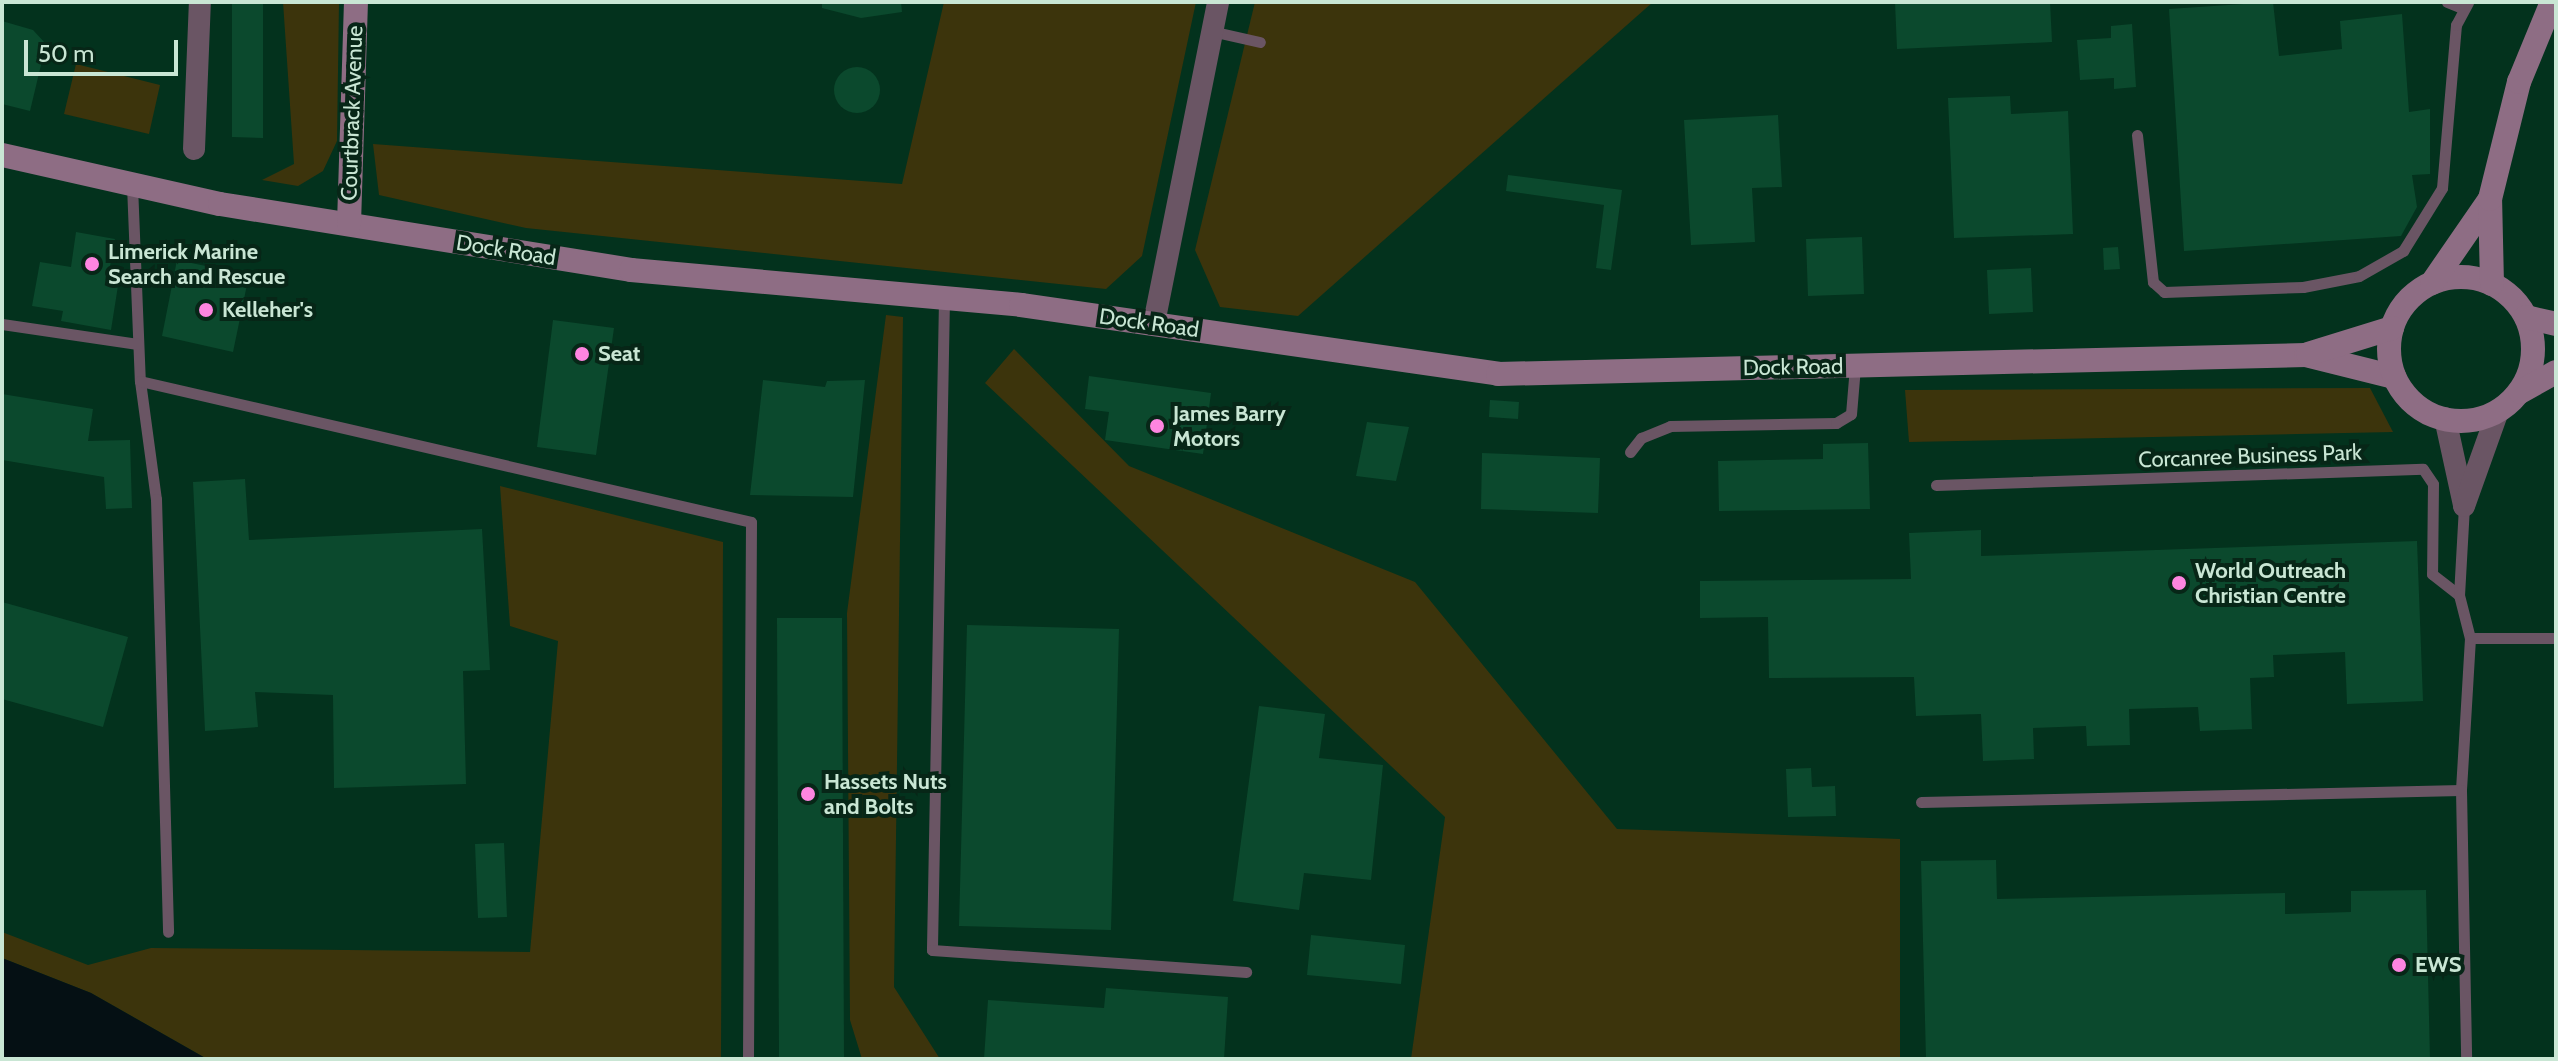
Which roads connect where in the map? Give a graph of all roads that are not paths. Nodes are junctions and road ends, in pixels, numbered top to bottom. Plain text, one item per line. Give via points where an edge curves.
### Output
1 (200, 2) edge
2 (356, 2) edge
3 (1218, 2) edge
4 (2447, 2) edge
5 (2552, 2) edge
6 (2466, 6) edge
7 (1211, 31) junction
8 (1260, 42) dead end
9 (2137, 135) dead end
10 (194, 149) dead end
11 (2, 155) edge
12 (132, 185) junction
13 (2490, 199) junction
14 (349, 224) junction
15 (2432, 283) junction
16 (2492, 284) junction
17 (944, 298) junction
18 (2526, 317) junction
19 (1154, 323) junction
20 (2, 324) edge
21 (2556, 324) edge
22 (2392, 328) junction
23 (138, 344) junction
24 (2306, 355) junction
25 (1855, 365) junction
26 (2556, 372) edge
27 (2394, 377) junction
28 (140, 381) junction
29 (2519, 393) junction
30 (2498, 411) junction
31 (2445, 418) junction
32 (1630, 452) dead end
33 (1936, 485) dead end
34 (2464, 506) junction
35 (2459, 595) junction
36 (2470, 638) junction
37 (2556, 638) edge
38 (2461, 790) junction
39 (1921, 802) dead end
40 (168, 932) dead end
41 (1246, 972) dead end
42 (748, 1059) edge
43 (2466, 1059) edge

1 - 10 street
2 - 14 main road, Courtbrack Avenue
3 - 7 street
4 - 6 lane
5 - 13 main road via 2519,82
6 - 9 lane via 2456,25 2442,188 2403,251 2359,276 2303,287 2164,292 2153,282
7 - 8 lane
7 - 19 street
11 - 12 main road, Dock Road
12 - 14 main road, Dock Road
12 - 23 lane
13 - 15 main road
13 - 16 main road
14 - 17 main road, Dock Road via 631,270
15 - 16 main road via 2462,277
15 - 22 main road via 2407,300
16 - 18 main road
17 - 19 main road, Dock Road
17 - 41 lane via 932,950
18 - 21 main road
18 - 29 main road via 2534,356
19 - 25 main road, Dock Road via 1498,374
20 - 23 lane
22 - 24 main road, Dock Road
22 - 27 main road
23 - 28 lane
24 - 25 main road, Dock Road
24 - 27 main road, Dock Road
25 - 32 lane via 1851,414 1836,423 1670,426 1641,438
26 - 29 main road
27 - 31 main road via 2416,403
28 - 40 lane via 156,499
28 - 42 lane via 751,522
29 - 30 main road
30 - 31 main road
30 - 34 street
31 - 34 street
33 - 35 lane, Corcanree Business Park via 2423,469 2433,484 2432,574
34 - 35 lane
35 - 36 lane
36 - 37 lane
36 - 38 lane
38 - 39 lane
38 - 43 lane

